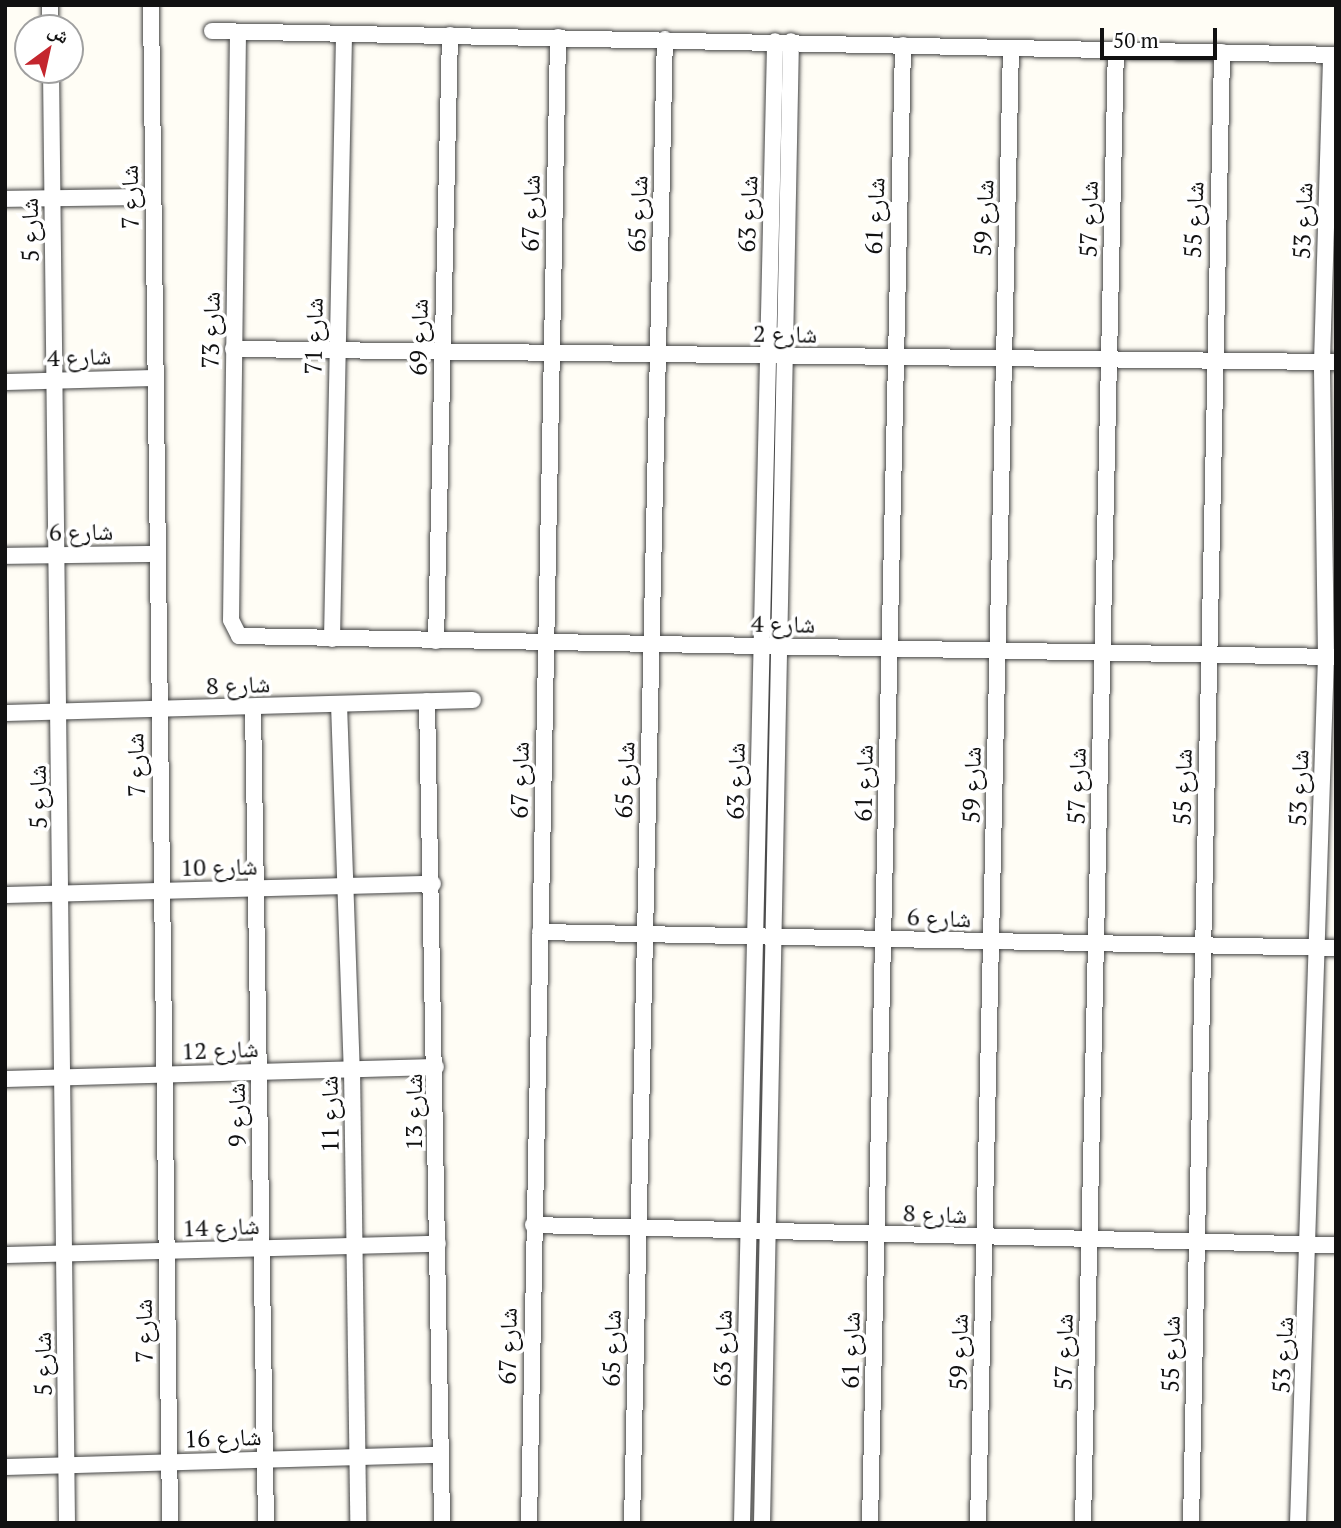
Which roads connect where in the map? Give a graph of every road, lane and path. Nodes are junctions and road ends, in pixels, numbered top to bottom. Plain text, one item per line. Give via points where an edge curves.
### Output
1 (151, 5) edge
2 (212, 31) dead end
3 (238, 32) junction
4 (344, 34) junction
5 (450, 36) junction
6 (558, 37) junction
7 (665, 39) junction
8 (783, 41) junction
9 (903, 45) junction
10 (1011, 48) junction
11 (1116, 49) junction
12 (1222, 52) junction
13 (1333, 55) edge
14 (51, 84) edge
15 (781, 127) junction
16 (52, 197) junction
17 (152, 197) junction
18 (5, 199) edge
19 (233, 349) junction
20 (337, 351) junction
21 (442, 352) junction
22 (550, 354) junction
23 (657, 355) junction
24 (766, 356) junction
25 (786, 356) junction
26 (894, 358) junction
27 (1002, 359) junction
28 (1108, 360) junction
29 (1213, 361) junction
30 (1329, 362) edge
31 (155, 378) junction
32 (55, 381) junction
33 (5, 382) edge
34 (157, 554) junction
35 (57, 555) junction
36 (5, 556) edge
37 (232, 629) joint
38 (332, 639) junction
39 (436, 640) junction
40 (545, 643) junction
41 (651, 644) junction
42 (761, 646) junction
43 (779, 647) junction
44 (889, 649) junction
45 (998, 651) junction
46 (1103, 653) junction
47 (1209, 655) junction
48 (1331, 657) edge
49 (473, 700) dead end
50 (427, 701) junction
51 (339, 704) junction
52 (253, 707) junction
53 (157, 710) junction
54 (59, 712) junction
55 (5, 713) edge
56 (433, 884) junction
57 (345, 887) junction
58 (256, 889) junction
59 (163, 891) junction
60 (62, 894) junction
61 (5, 895) edge
62 (540, 932) junction
63 (643, 934) junction
64 (755, 937) junction
65 (773, 937) junction
66 (884, 940) junction
67 (992, 943) junction
68 (1097, 944) junction
69 (1203, 946) junction
70 (1317, 947) junction
71 (1336, 948) edge
72 (436, 1067) junction
73 (352, 1069) junction
74 (259, 1072) junction
75 (166, 1074) junction
76 (64, 1078) junction
77 (5, 1079) edge
78 (533, 1225) junction
79 (637, 1229) junction
80 (748, 1231) junction
81 (767, 1231) junction
82 (876, 1235) junction
83 (984, 1238) junction
84 (1089, 1240) junction
85 (1195, 1243) junction
86 (438, 1244) junction
87 (1310, 1244) junction
88 (1336, 1245) edge
89 (354, 1246) junction
90 (262, 1248) junction
91 (166, 1251) junction
92 (64, 1254) junction
93 (5, 1255) edge
94 (441, 1455) junction
95 (358, 1457) junction
96 (265, 1460) junction
97 (169, 1462) junction
98 (67, 1465) junction
99 (5, 1467) edge
100 (67, 1523) edge
101 (170, 1523) edge
102 (266, 1523) edge
103 (358, 1523) edge
104 (442, 1523) edge
105 (529, 1523) edge
106 (632, 1523) edge
107 (742, 1523) edge
108 (762, 1523) edge
109 (870, 1523) edge
110 (978, 1523) edge
111 (1083, 1523) edge
112 (1191, 1523) edge
113 (1298, 1523) edge

1 - 17 street, شارع 7
2 - 3 street
3 - 4 street
3 - 19 street, شارع 73
4 - 5 street
4 - 20 street, شارع 71
5 - 6 street
5 - 21 street, شارع 69
6 - 7 street
6 - 22 street, شارع 67
7 - 8 street
7 - 23 street, شارع 65
8 - 9 street
8 - 15 street, شارع 63
9 - 10 street
9 - 26 street, شارع 61
10 - 11 street
10 - 27 street, شارع 59
11 - 12 street
11 - 28 street, شارع 57
12 - 13 street
12 - 29 street, شارع 55
13 - 30 street, شارع 53
14 - 16 street, شارع 5
15 - 24 street, شارع 63
15 - 25 street, شارع 63
16 - 17 street
16 - 18 street
16 - 32 street, شارع 5
17 - 31 street, شارع 7
19 - 20 street, شارع 2
19 - 37 street, شارع 73
20 - 21 street, شارع 2
20 - 38 street, شارع 71
21 - 22 street, شارع 2
21 - 39 street, شارع 69
22 - 23 street, شارع 2
22 - 40 street, شارع 67
23 - 24 street, شارع 2
23 - 41 street, شارع 65
24 - 25 street, شارع 2
24 - 42 street, شارع 63
25 - 26 street, شارع 2
25 - 43 street, شارع 63
26 - 27 street, شارع 2
26 - 44 street, شارع 61
27 - 28 street, شارع 2
27 - 45 street, شارع 59
28 - 29 street, شارع 2
28 - 46 street, شارع 57
29 - 30 street, شارع 2
29 - 47 street, شارع 55
30 - 48 street, شارع 53
31 - 32 street, شارع 4
31 - 34 street, شارع 7
32 - 33 street, شارع 4
32 - 35 street, شارع 5
34 - 35 street, شارع 6
34 - 53 street, شارع 7
35 - 36 street, شارع 6
35 - 54 street, شارع 5
37 - 38 street, شارع 4 via 239,636
38 - 39 street, شارع 4
39 - 40 street, شارع 4
40 - 41 street, شارع 4
40 - 62 street, شارع 67
41 - 42 street, شارع 4
41 - 63 street, شارع 65
42 - 43 street, شارع 4
42 - 64 street, شارع 63
43 - 44 street, شارع 4
43 - 65 street, شارع 63
44 - 45 street, شارع 4
44 - 66 street, شارع 61
45 - 46 street, شارع 4
45 - 67 street, شارع 59
46 - 47 street, شارع 4
46 - 68 street, شارع 57
47 - 48 street, شارع 4
47 - 69 street, شارع 55
48 - 70 street, شارع 53
49 - 50 street, شارع 8
50 - 51 street, شارع 8
50 - 56 street, شارع 13
51 - 52 street, شارع 8
51 - 57 street, شارع 11
52 - 53 street, شارع 8
52 - 58 street, شارع 9
53 - 54 street, شارع 8
53 - 59 street, شارع 7
54 - 55 street, شارع 8
54 - 60 street, شارع 5
56 - 57 street, شارع 10
56 - 72 street, شارع 13
57 - 58 street, شارع 10
57 - 73 street, شارع 11
58 - 59 street, شارع 10
58 - 74 street, شارع 9
59 - 60 street, شارع 10
59 - 75 street, شارع 7
60 - 61 street, شارع 10
60 - 76 street, شارع 5
62 - 63 street, شارع 6
62 - 78 street, شارع 67
63 - 64 street, شارع 6
63 - 79 street, شارع 65
64 - 65 street, شارع 6
64 - 80 street, شارع 63
65 - 66 street, شارع 6
65 - 81 street, شارع 63
66 - 67 street, شارع 6
66 - 82 street, شارع 61
67 - 68 street, شارع 6
67 - 83 street, شارع 59
68 - 69 street, شارع 6
68 - 84 street, شارع 57
69 - 70 street, شارع 6
69 - 85 street, شارع 55
70 - 71 street, شارع 6
70 - 87 street, شارع 53
72 - 73 street, شارع 12
72 - 86 street, شارع 13
73 - 74 street, شارع 12
73 - 89 street, شارع 11
74 - 75 street, شارع 12
74 - 90 street, شارع 9
75 - 76 street, شارع 12
75 - 91 street, شارع 7
76 - 77 street, شارع 12
76 - 92 street, شارع 5
78 - 79 street, شارع 8
78 - 105 street, شارع 67
79 - 80 street, شارع 8
79 - 106 street, شارع 65
80 - 81 street, شارع 8
80 - 107 street, شارع 63
81 - 82 street, شارع 8
81 - 108 street, شارع 63
82 - 83 street, شارع 8
82 - 109 street, شارع 61
83 - 84 street, شارع 8
83 - 110 street, شارع 59
84 - 85 street, شارع 8
84 - 111 street, شارع 57
85 - 87 street, شارع 8
85 - 112 street, شارع 55
86 - 89 street, شارع 14
86 - 94 street, شارع 13
87 - 88 street, شارع 8
87 - 113 street, شارع 53
89 - 90 street, شارع 14
89 - 95 street, شارع 11
90 - 91 street, شارع 14
90 - 96 street, شارع 9
91 - 92 street, شارع 14
91 - 97 street, شارع 7
92 - 93 street, شارع 14
92 - 98 street, شارع 5
94 - 95 street, شارع 16
94 - 104 street, شارع 13
95 - 96 street, شارع 16
95 - 103 street, شارع 11
96 - 97 street, شارع 16
96 - 102 street, شارع 9
97 - 98 street, شارع 16
97 - 101 street, شارع 7
98 - 99 street, شارع 16
98 - 100 street, شارع 5

